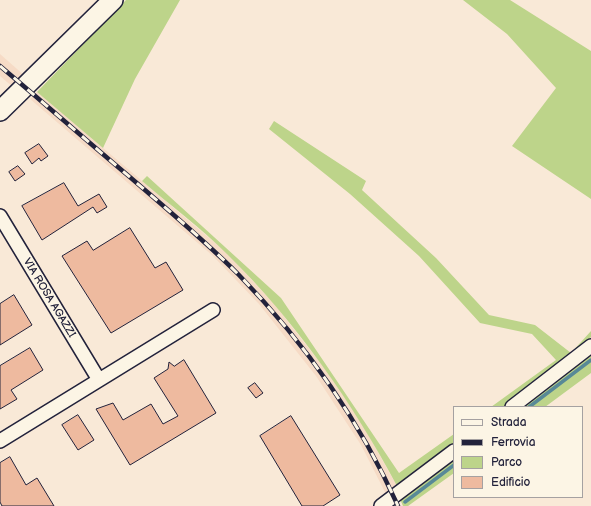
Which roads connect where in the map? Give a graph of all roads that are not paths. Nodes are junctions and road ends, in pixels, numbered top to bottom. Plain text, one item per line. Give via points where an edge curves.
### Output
1 (112, 0) edge
2 (0, 111) edge
3 (0, 216) edge
4 (213, 310) dead end
5 (591, 346) edge
6 (99, 380) junction
7 (513, 406) edge
8 (0, 441) edge
9 (453, 451) edge
10 (381, 506) edge

1 - 2 street
3 - 6 street, VIA ROSA AGAZZI
4 - 6 street
5 - 7 street
6 - 8 street
9 - 10 street

